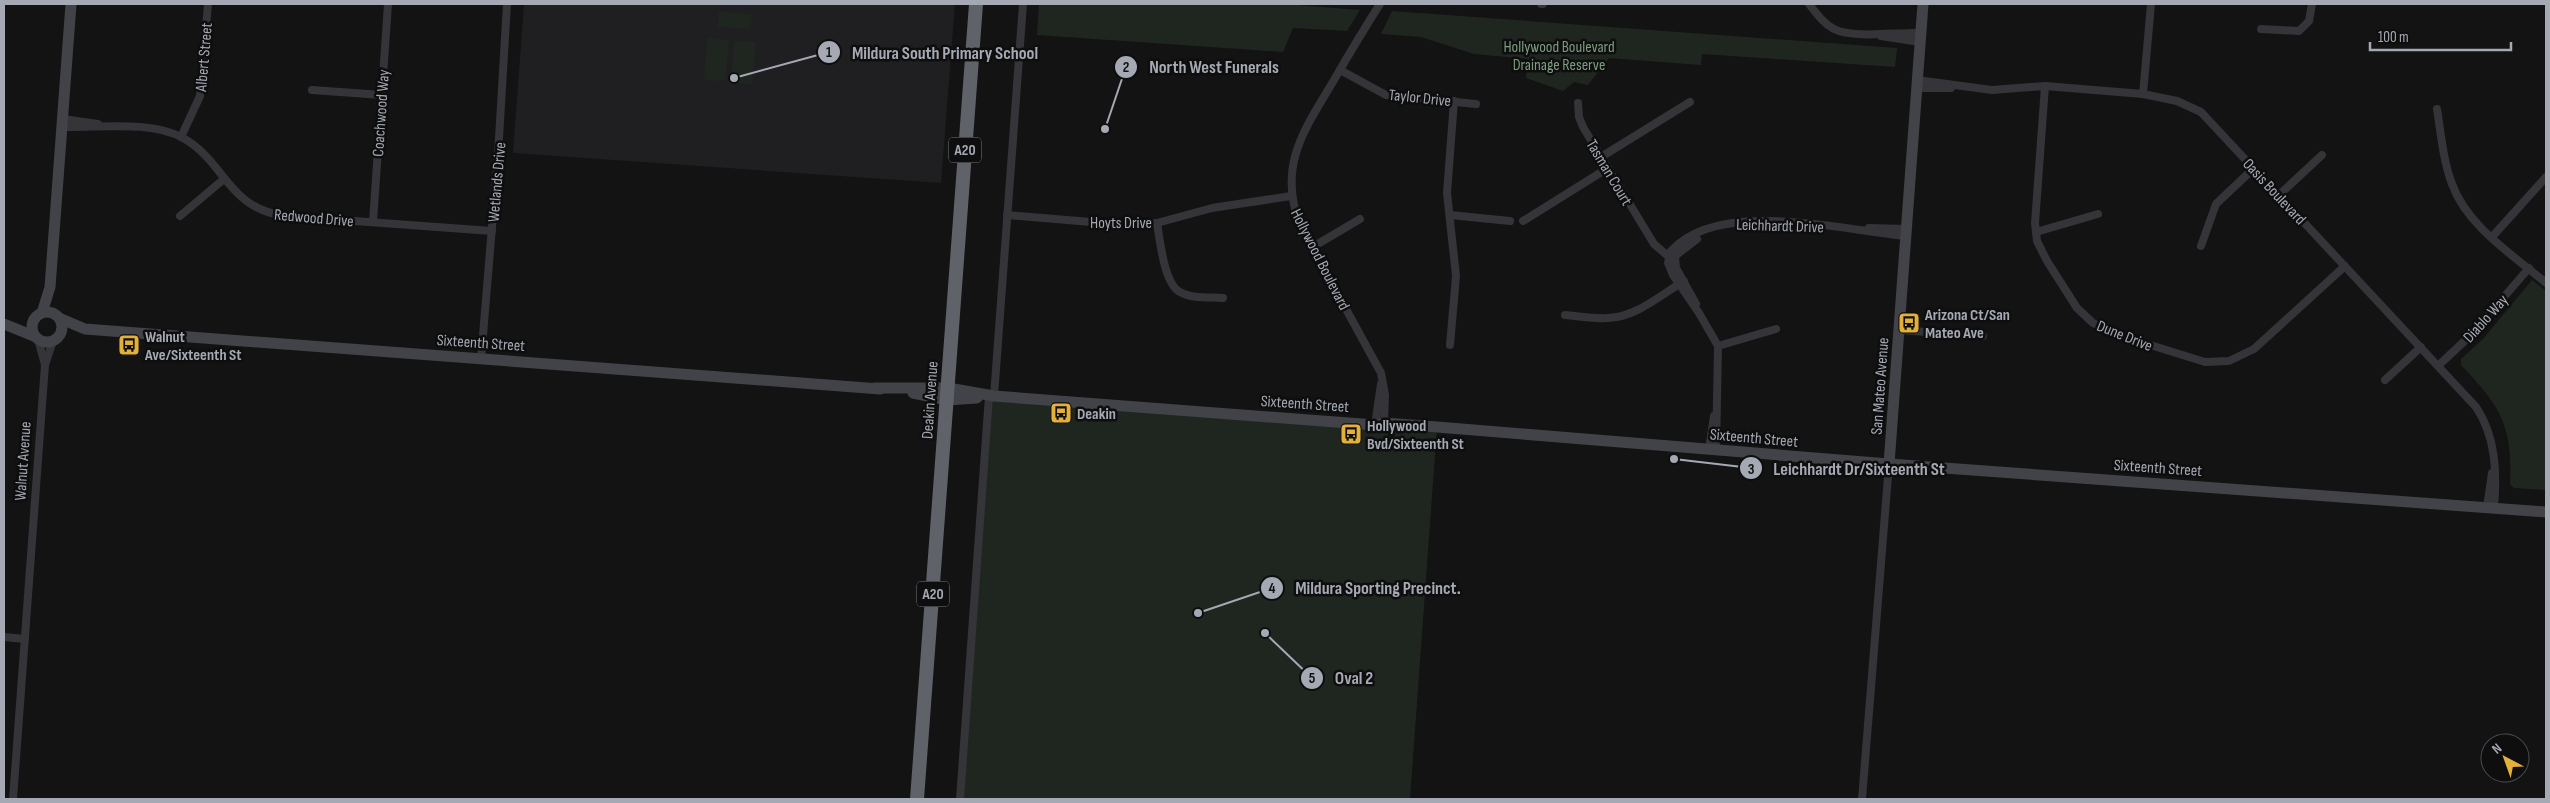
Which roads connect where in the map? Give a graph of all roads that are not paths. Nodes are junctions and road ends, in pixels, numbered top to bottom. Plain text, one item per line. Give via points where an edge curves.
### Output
1 (71, 4) edge
2 (208, 4) edge
3 (388, 4) edge
4 (507, 4) edge
5 (976, 4) edge
6 (1023, 4) edge
7 (1380, 4) edge
8 (1809, 4) edge
9 (1922, 4) edge
10 (2152, 4) edge
11 (2312, 4) edge
12 (2261, 30) dead end
13 (1920, 37) junction
14 (1340, 70) junction
15 (1916, 84) junction
16 (2045, 86) junction
17 (312, 90) dead end
18 (2143, 94) junction
19 (382, 95) junction
20 (1454, 101) junction
21 (1690, 102) dead end
22 (1578, 103) dead end
23 (1476, 104) dead end
24 (2437, 109) dead end
25 (63, 123) junction
26 (181, 137) junction
27 (2322, 155) dead end
28 (1601, 157) junction
29 (1608, 168) junction
30 (2254, 168) junction
31 (2546, 177) edge
32 (224, 179) junction
33 (2279, 195) junction
34 (1291, 196) junction
35 (2098, 214) dead end
36 (1007, 215) junction
37 (1450, 215) junction
38 (180, 216) dead end
39 (1360, 219) dead end
40 (1510, 221) dead end
41 (1523, 221) dead end
42 (373, 222) junction
43 (1157, 223) junction
44 (492, 231) junction
45 (2036, 232) junction
46 (1906, 233) junction
47 (2492, 237) junction
48 (2201, 246) dead end
49 (1311, 248) junction
50 (1672, 255) junction
51 (2345, 266) junction
52 (2529, 268) junction
53 (1681, 283) junction
54 (2546, 283) edge
55 (50, 287) junction
56 (1223, 298) dead end
57 (1565, 315) dead end
58 (38, 316) junction
59 (58, 317) junction
60 (5, 324) edge
61 (85, 329) junction
62 (1776, 329) dead end
63 (1899, 330) junction
64 (1983, 336) dead end
65 (37, 338) junction
66 (56, 339) junction
67 (1450, 345) dead end
68 (1718, 346) junction
69 (2421, 346) junction
70 (481, 359) junction
71 (45, 364) junction
72 (2439, 365) junction
73 (2385, 380) dead end
74 (947, 394) junction
75 (992, 396) junction
76 (1380, 424) junction
77 (1713, 450) junction
78 (1889, 464) junction
79 (2490, 507) junction
80 (2546, 512) edge
81 (4, 637) edge
82 (25, 639) junction
83 (13, 799) edge
84 (917, 799) edge
85 (960, 799) edge
86 (1862, 799) edge

1 - 25 street
2 - 26 street, Albert Street via 200,96
3 - 19 street, Coachwood Way
4 - 44 street, Wetlands Drive
5 - 74 highway, Deakin Avenue / A20
6 - 36 street
7 - 14 street, Hollywood Boulevard
8 - 13 street via 1835,30
9 - 13 street, San Mateo Avenue
10 - 18 street
11 - 12 street via 2310,22 2299,32
13 - 15 street, San Mateo Avenue
14 - 20 street, Taylor Drive via 1386,94
14 - 34 street, Hollywood Boulevard via 1297,145
15 - 16 street, Oasis Boulevard via 2001,90
15 - 46 street, San Mateo Avenue
16 - 18 street, Oasis Boulevard
16 - 45 street, Dune Drive
17 - 19 street
18 - 30 street, Oasis Boulevard via 2194,107
19 - 42 street, Coachwood Way
20 - 23 street, Taylor Drive
20 - 37 street via 1447,185
21 - 28 street
22 - 28 street, Tasman Court via 1583,127
24 - 47 street via 2443,154 2452,186 2467,211
25 - 26 street, Redwood Drive via 163,131
25 - 55 street
26 - 32 street, Redwood Drive via 198,149
27 - 33 street
28 - 29 street, Tasman Court
29 - 41 street
29 - 50 street, Tasman Court via 1657,248
30 - 33 street, Oasis Boulevard
30 - 48 street via 2216,204
31 - 47 street
32 - 38 street
32 - 42 street, Redwood Drive via 246,202 266,213
33 - 51 street, Oasis Boulevard
34 - 43 street, Hoyts Drive via 1212,208
34 - 49 street, Hollywood Boulevard
35 - 45 street
36 - 43 street, Hoyts Drive via 1127,225
36 - 75 street
37 - 40 street
37 - 67 street via 1456,276
39 - 49 street
42 - 44 street, Redwood Drive
43 - 56 street via 1168,276 1174,288 1189,295
44 - 70 street, Wetlands Drive
45 - 51 street, Dune Drive via 2041,250 2070,298 2093,323 2114,334 2205,362 2229,361 2254,349
46 - 50 street, Leichhardt Drive via 1748,221 1726,223 1680,243
46 - 63 street, San Mateo Avenue
47 - 52 street
49 - 76 street, Hollywood Boulevard via 1378,366 1382,379
50 - 53 street, Tasman Court
51 - 69 street, Oasis Boulevard
52 - 54 street
52 - 72 street, Diablo Way via 2478,328
53 - 57 street via 1622,316
53 - 68 street, Tasman Court
55 - 58 street
55 - 59 street
58 - 59 street via 52,313
58 - 60 street
58 - 65 street via 32,328
59 - 61 street, Sixteenth Street
59 - 66 street via 62,327
60 - 65 street
61 - 66 street, Sixteenth Street
61 - 70 street, Sixteenth Street
62 - 68 street
63 - 64 street
63 - 78 street, San Mateo Avenue
65 - 66 street via 42,342
65 - 71 street, Walnut Avenue
66 - 71 street, Walnut Avenue
68 - 77 street, Tasman Court
69 - 72 street, Oasis Boulevard
69 - 73 street
70 - 74 street, Sixteenth Street
71 - 82 street, Walnut Avenue
72 - 79 street, Oasis Boulevard via 2468,395 2484,419 2494,456
74 - 75 street, Sixteenth Street
74 - 84 highway, Deakin Avenue / A20
75 - 76 street, Sixteenth Street
75 - 85 street
76 - 77 street, Sixteenth Street
77 - 78 street, Sixteenth Street
78 - 79 street, Sixteenth Street
78 - 86 street, San Mateo Avenue
79 - 80 street, Sixteenth Street
81 - 82 street
82 - 83 street, Walnut Avenue

